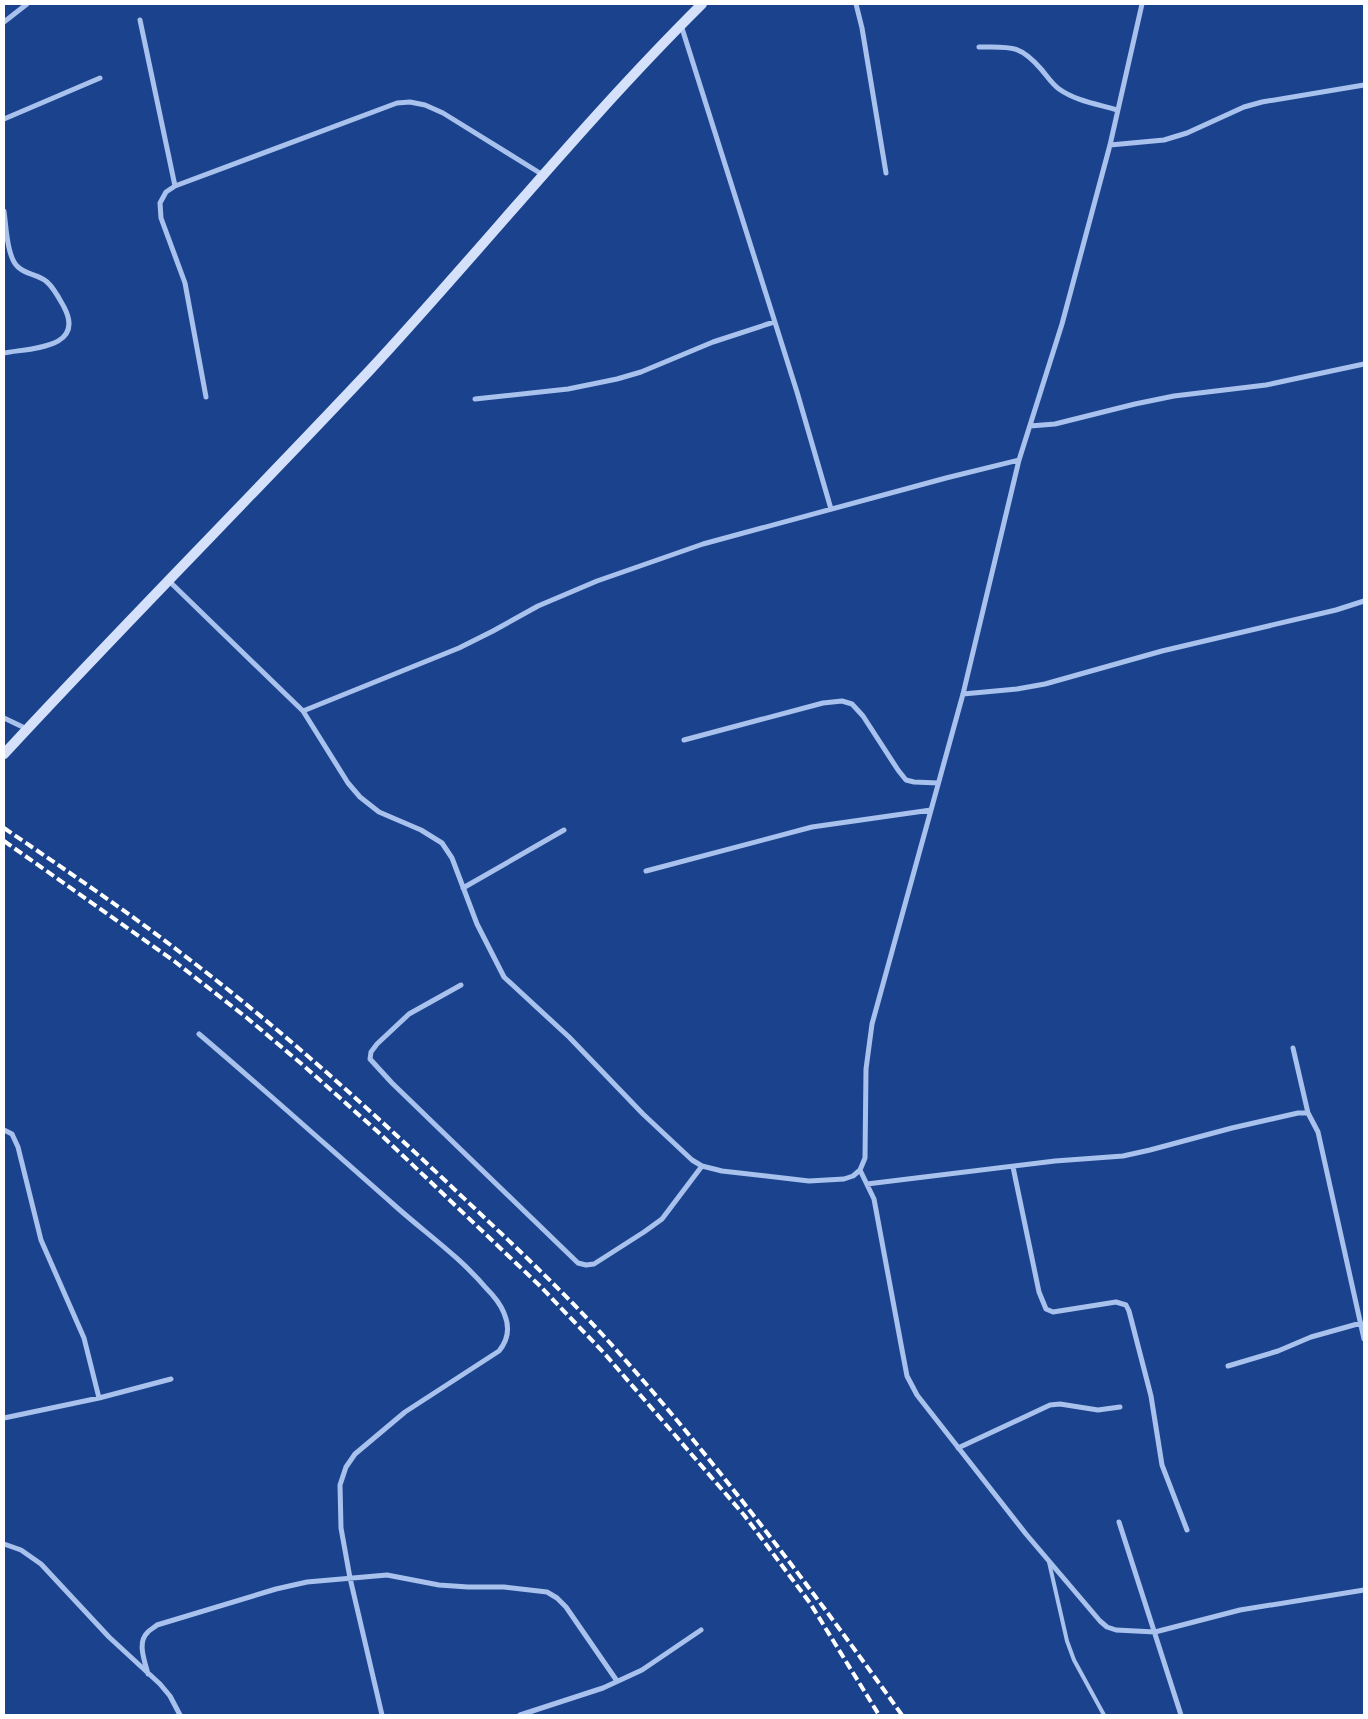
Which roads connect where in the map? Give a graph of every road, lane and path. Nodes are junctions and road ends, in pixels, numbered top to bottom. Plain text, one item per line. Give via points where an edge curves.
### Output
1 (27, 4) edge
2 (702, 4) edge
3 (856, 4) edge
4 (1142, 4) edge
5 (140, 20) dead end
6 (4, 22) edge
7 (681, 25) junction
8 (979, 47) dead end
9 (100, 78) dead end
10 (1364, 85) edge
11 (1117, 110) junction
12 (4, 119) edge
13 (1110, 145) junction
14 (886, 173) dead end
15 (543, 175) junction
16 (176, 186) junction
17 (4, 211) edge
18 (774, 322) junction
19 (4, 352) edge
20 (1364, 364) edge
21 (206, 397) dead end
22 (475, 400) dead end
23 (1030, 426) junction
24 (1019, 460) junction
25 (832, 509) junction
26 (168, 580) junction
27 (1364, 601) edge
28 (963, 694) junction
29 (303, 711) junction
30 (4, 718) edge
31 (26, 729) junction
32 (684, 740) dead end
33 (4, 754) edge
34 (938, 783) junction
35 (931, 810) junction
36 (564, 830) dead end
37 (646, 871) dead end
38 (463, 888) junction
39 (461, 985) dead end
40 (199, 1034) dead end
41 (1293, 1048) dead end
42 (1308, 1114) junction
43 (4, 1130) edge
44 (702, 1166) junction
45 (1013, 1167) junction
46 (860, 1170) junction
47 (867, 1184) junction
48 (1360, 1323) junction
49 (1364, 1339) edge
50 (1228, 1366) dead end
51 (171, 1379) dead end
52 (99, 1398) junction
53 (1120, 1407) dead end
54 (4, 1418) edge
55 (958, 1448) junction
56 (1119, 1522) dead end
57 (1187, 1530) dead end
58 (4, 1544) edge
59 (1049, 1562) junction
60 (350, 1578) junction
61 (1364, 1590) edge
62 (701, 1630) dead end
63 (1154, 1632) junction
64 (148, 1674) junction
65 (617, 1681) junction
66 (180, 1715) edge
67 (382, 1715) edge
68 (520, 1715) edge
69 (527, 1715) edge
70 (1104, 1715) edge
71 (1180, 1715) edge

1 - 6 street
2 - 7 street
3 - 14 street
4 - 11 street
5 - 16 street
7 - 15 street
7 - 18 street
8 - 11 street via 1021,50 1057,87 1072,97
9 - 12 street
10 - 13 street via 1253,104 1164,140
11 - 13 street
13 - 23 street via 1062,324
15 - 16 street via 443,113 410,102 397,103
15 - 26 street via 370,369
16 - 21 street via 166,192 160,204 161,218 185,283
17 - 19 street via 14,262 17,267 45,280 52,287 70,321 68,332 55,343
18 - 22 street via 712,342 641,372 568,389
18 - 25 street
20 - 23 street via 1266,385 1174,396 1055,424
23 - 24 street
24 - 25 street
24 - 28 street
25 - 29 street via 703,544 597,581 538,606 460,648
26 - 29 street
26 - 31 street
27 - 28 street via 1045,684
28 - 34 street
29 - 38 street via 360,798 379,812 442,843 450,852
30 - 31 street
31 - 33 street
32 - 34 street via 823,703 842,702 852,704 863,716 906,780
34 - 35 street
35 - 37 street via 812,827
35 - 46 street via 872,1024 866,1069 865,1158
36 - 38 street
38 - 44 street via 504,977 682,1152
39 - 44 street via 409,1014 377,1044 370,1059 578,1263 594,1264 662,1219
40 - 60 street via 471,1270 504,1313 508,1332 506,1343 499,1351 405,1412 355,1454 346,1467 340,1485 341,1528
41 - 42 street
42 - 45 street via 1298,1113 1123,1156
42 - 48 street via 1318,1132
43 - 52 street via 12,1134 18,1147 41,1240 84,1338
44 - 46 street via 809,1181 844,1179
45 - 47 street
45 - 57 street via 1039,1292 1046,1309 1053,1312 1116,1302 1126,1305 1129,1311 1151,1396 1162,1465
46 - 47 street
47 - 55 street via 874,1199 908,1376 917,1395
48 - 49 street
48 - 50 street
51 - 52 street
52 - 54 street
53 - 55 street via 1098,1410 1060,1404 1050,1406
55 - 59 street
56 - 63 street
58 - 64 street via 21,1550 41,1564
59 - 63 street via 1107,1627
59 - 70 lane via 1067,1641
60 - 64 street via 276,1588 157,1625 146,1633 142,1641
60 - 65 street via 387,1575 439,1585 548,1592 566,1607
60 - 67 street
61 - 63 street via 1240,1610
62 - 65 street via 642,1670
63 - 71 street
64 - 66 street via 170,1696
65 - 69 street
68 - 69 street

